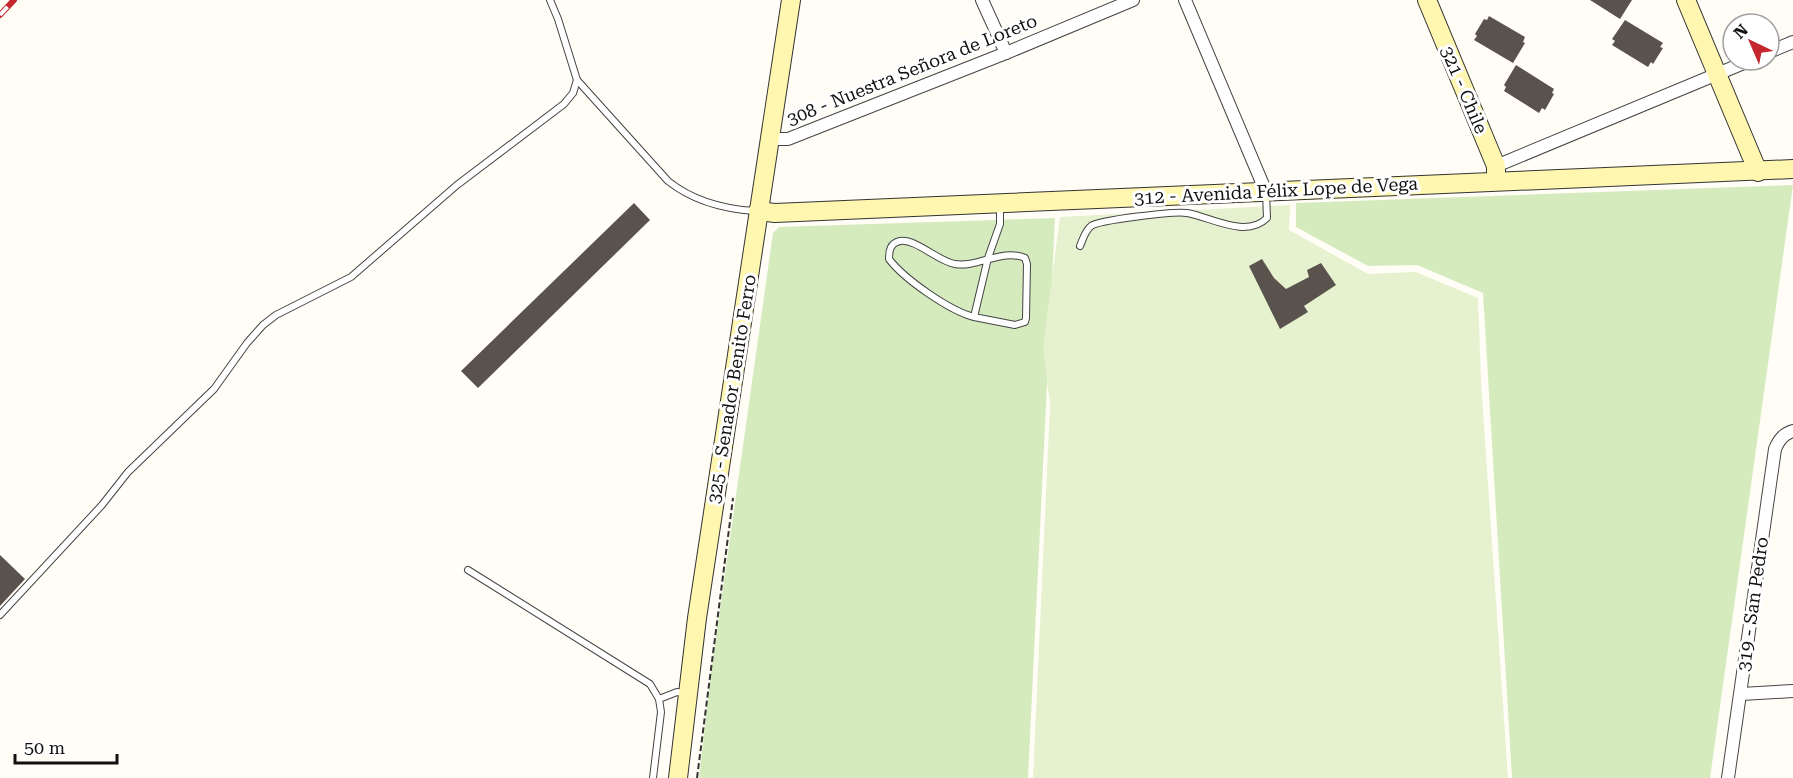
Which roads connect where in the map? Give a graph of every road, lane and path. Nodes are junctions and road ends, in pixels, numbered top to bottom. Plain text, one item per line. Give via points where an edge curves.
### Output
1 (550, 0) edge
2 (791, 0) edge
3 (982, 0) edge
4 (1133, 0) edge
5 (1185, 0) edge
6 (1427, 0) edge
7 (1686, 0) edge
8 (1006, 53) junction
9 (1724, 72) edge
10 (1717, 75) junction
11 (577, 80) junction
12 (771, 139) junction
13 (1793, 169) edge
14 (1758, 172) junction
15 (1496, 173) junction
16 (1266, 192) junction
17 (1000, 204) junction
18 (758, 211) junction
19 (1080, 246) dead end
20 (988, 258) junction
21 (974, 317) junction
22 (1789, 432) edge
23 (733, 496) dead end
24 (468, 570) dead end
25 (0, 615) edge
26 (1793, 691) edge
27 (688, 693) junction
28 (1741, 694) junction
29 (659, 699) junction
30 (653, 778) edge
31 (678, 778) edge
32 (697, 778) edge
33 (1728, 778) edge

1 - 11 lane
2 - 12 street, 325 - Senador Benito Ferro
3 - 8 street
4 - 8 street, 308 - Nuestra Señora de Loreto
5 - 16 street
6 - 15 street, 321 - Chile
7 - 10 street
8 - 12 street, 308 - Nuestra Señora de Loreto via 788,139
9 - 10 street
10 - 14 street
10 - 15 street
11 - 18 lane via 682,193 696,200
11 - 25 lane via 564,104 457,185 351,277 263,325 214,389 128,472
12 - 18 street, 325 - Senador Benito Ferro
13 - 14 street, 312 - Avenida Félix Lope de Vega
14 - 15 street, 312 - Avenida Félix Lope de Vega
15 - 16 street, 312 - Avenida Félix Lope de Vega
16 - 17 street, 312 - Avenida Félix Lope de Vega
16 - 19 lane via 1267,218 1261,224 1239,227 1178,212 1096,223 1085,232
17 - 18 street, 312 - Avenida Félix Lope de Vega
17 - 20 lane via 1000,224
18 - 27 street, 325 - Senador Benito Ferro
20 - 21 lane
20 - 21 lane via 1025,258 1026,318 1015,325
20 - 21 lane via 955,264 901,240 889,251 889,259 899,270 952,309
22 - 28 street, 319 - San Pedro via 1775,449
23 - 32 path
24 - 29 lane via 650,684
26 - 28 street
27 - 29 lane via 677,692
27 - 31 street, 325 - Senador Benito Ferro
28 - 33 street, 319 - San Pedro
29 - 30 lane

